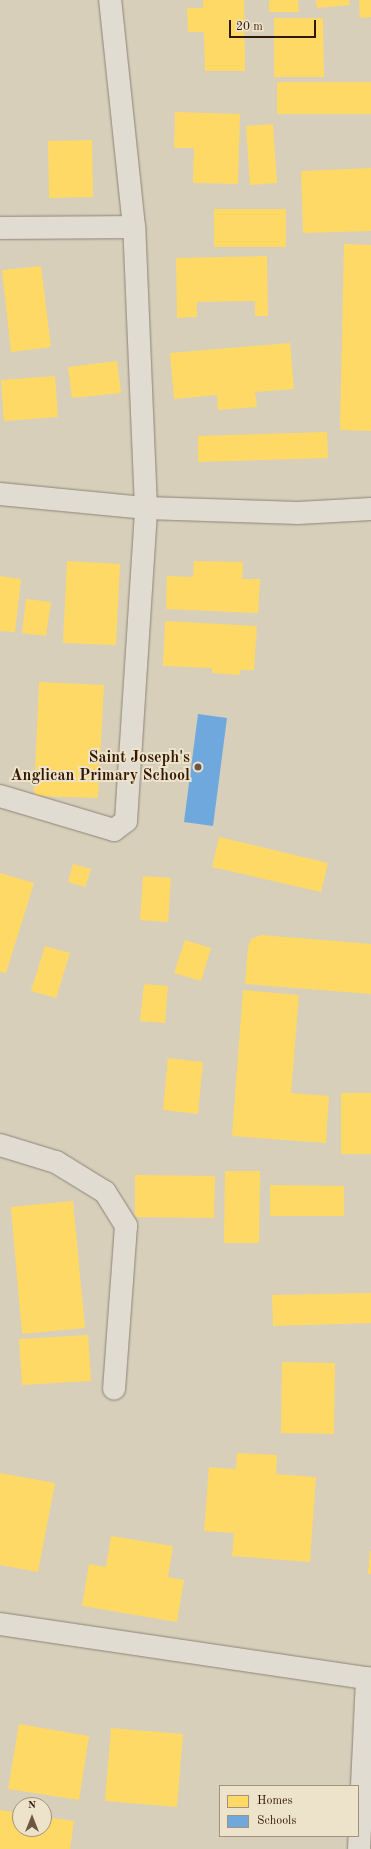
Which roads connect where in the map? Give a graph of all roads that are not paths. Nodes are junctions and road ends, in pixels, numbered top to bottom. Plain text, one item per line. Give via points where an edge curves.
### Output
1 (110, 0) edge
2 (134, 227) junction
3 (0, 228) edge
4 (0, 494) edge
5 (146, 508) junction
6 (371, 509) edge
7 (0, 796) edge
8 (0, 1145) edge
9 (114, 1389) dead end
10 (0, 1624) edge
11 (369, 1678) edge
12 (359, 1849) edge

1 - 2 street
2 - 3 street
2 - 5 street
4 - 5 street
5 - 6 street via 298,513
5 - 7 street via 126,821 114,830
8 - 9 street via 56,1162 106,1192 126,1226
10 - 11 street
11 - 12 street

